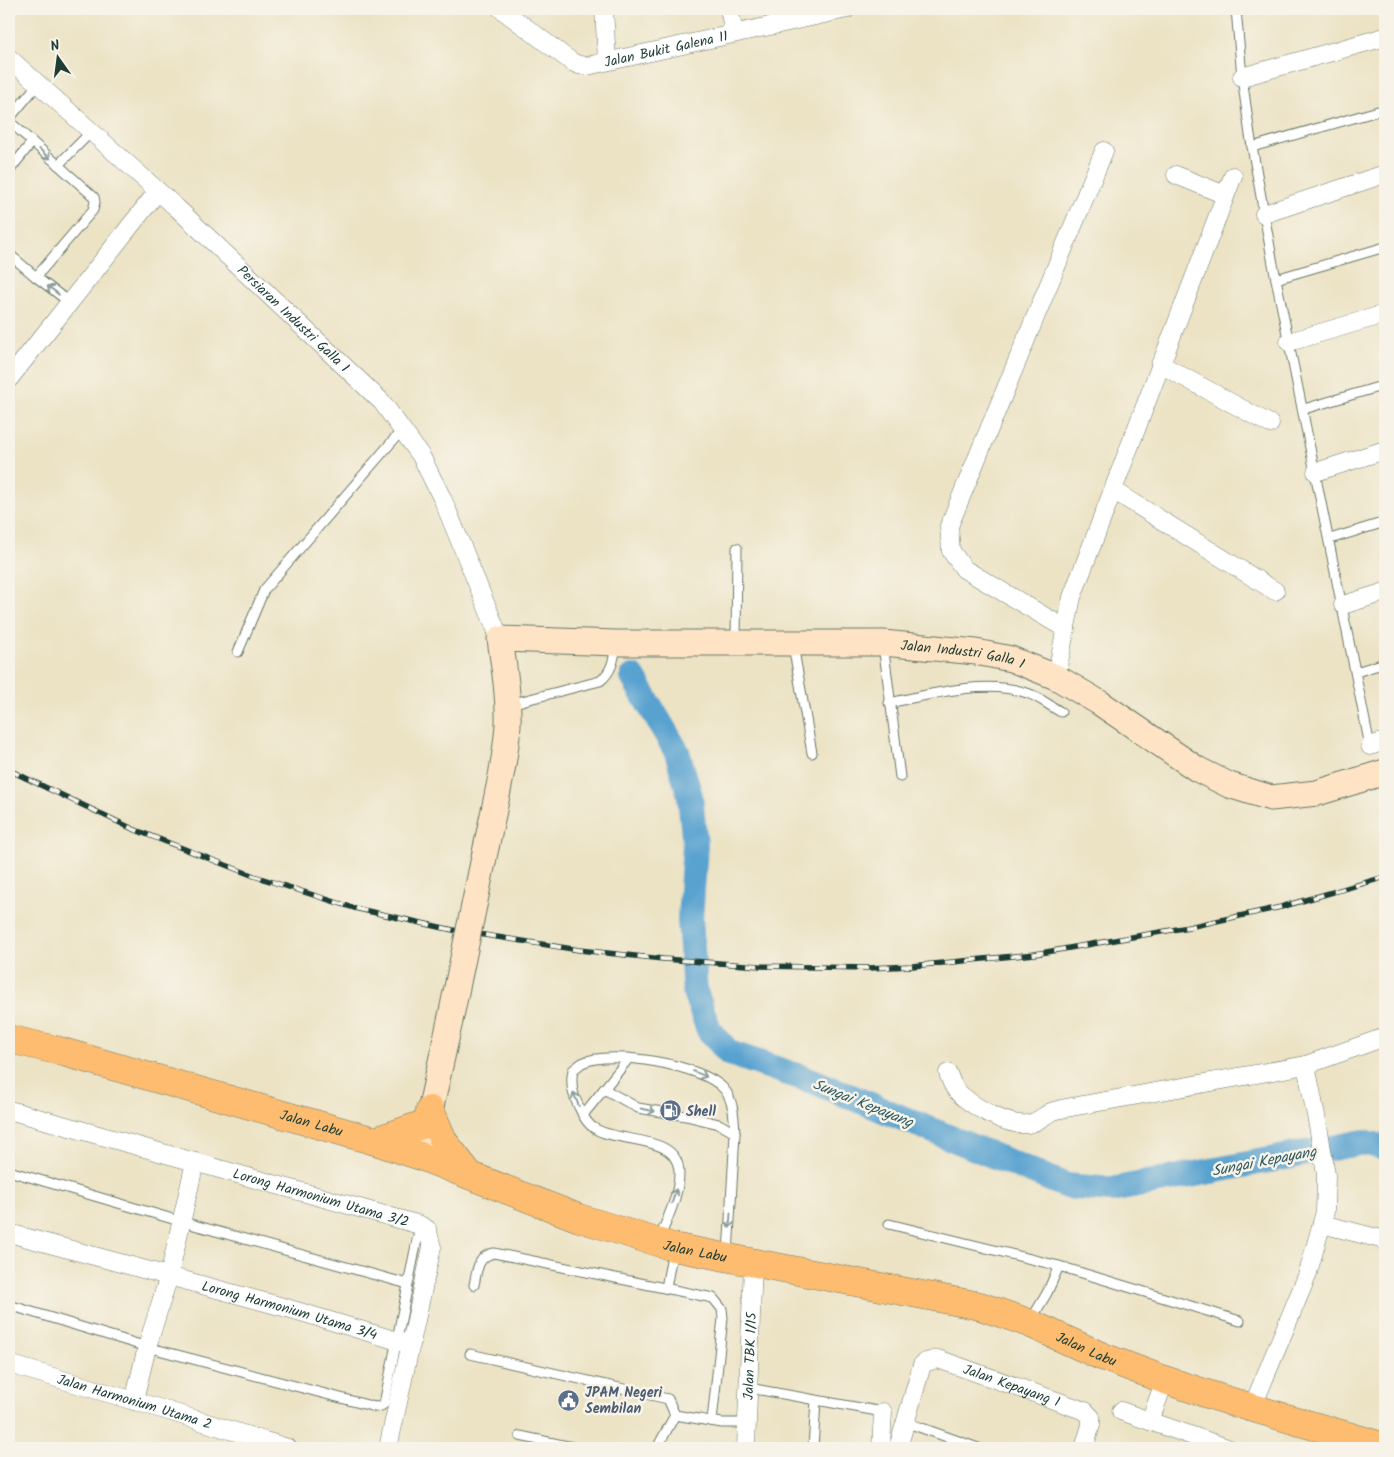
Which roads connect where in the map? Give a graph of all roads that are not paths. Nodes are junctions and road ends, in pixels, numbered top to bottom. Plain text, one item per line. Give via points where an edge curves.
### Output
1 (501, 9) edge
2 (604, 9) edge
3 (730, 9) edge
4 (847, 9) edge
5 (1236, 9) edge
6 (734, 33) junction
7 (1385, 37) edge
8 (9, 58) edge
9 (608, 61) junction
10 (1242, 77) junction
11 (38, 84) junction
12 (1385, 108) edge
13 (9, 120) edge
14 (92, 132) junction
15 (32, 142) junction
16 (1252, 147) junction
17 (1104, 151) dead end
18 (58, 165) junction
19 (9, 170) edge
20 (1176, 174) dead end
21 (1385, 174) edge
22 (1233, 176) dead end
23 (158, 191) junction
24 (1225, 195) junction
25 (1264, 214) junction
26 (1385, 247) edge
27 (9, 254) edge
28 (36, 277) junction
29 (1276, 280) junction
30 (69, 302) junction
31 (1385, 314) edge
32 (1290, 342) junction
33 (1160, 364) junction
34 (9, 379) edge
35 (1385, 385) edge
36 (1304, 409) junction
37 (1270, 424) dead end
38 (402, 430) junction
39 (1385, 450) edge
40 (1316, 472) junction
41 (1112, 490) junction
42 (1385, 522) edge
43 (1330, 539) junction
44 (737, 548) dead end
45 (1275, 591) dead end
46 (1385, 592) edge
47 (1343, 605) junction
48 (1066, 629) junction
49 (500, 640) junction
50 (792, 642) junction
51 (616, 643) junction
52 (736, 643) junction
53 (883, 644) junction
54 (238, 652) dead end
55 (1385, 663) edge
56 (1356, 672) junction
57 (1056, 678) junction
58 (890, 703) junction
59 (508, 704) junction
60 (1061, 712) dead end
61 (1378, 744) edge
62 (812, 754) dead end
63 (1385, 772) edge
64 (900, 777) dead end
65 (1385, 1037) edge
66 (9, 1039) edge
67 (56, 1050) junction
68 (9, 1056) edge
69 (630, 1058) junction
70 (1306, 1065) junction
71 (948, 1073) dead end
72 (604, 1089) junction
73 (9, 1110) edge
74 (583, 1115) junction
75 (428, 1116) junction
76 (735, 1133) junction
77 (375, 1141) junction
78 (420, 1156) junction
79 (196, 1162) junction
80 (9, 1171) edge
81 (471, 1176) junction
82 (182, 1222) junction
83 (889, 1224) dead end
84 (1322, 1224) junction
85 (420, 1225) junction
86 (9, 1233) edge
87 (1385, 1240) edge
88 (666, 1244) junction
89 (740, 1260) junction
90 (1059, 1266) junction
91 (169, 1276) junction
92 (408, 1284) junction
93 (474, 1286) dead end
94 (666, 1288) junction
95 (9, 1305) edge
96 (1240, 1320) dead end
97 (1029, 1323) junction
98 (404, 1343) junction
99 (147, 1347) junction
100 (470, 1354) dead end
101 (9, 1364) edge
102 (1165, 1380) junction
103 (749, 1388) junction
104 (134, 1400) junction
105 (816, 1401) junction
106 (1252, 1408) junction
107 (1121, 1411) dead end
108 (883, 1412) joint
109 (676, 1415) junction
110 (1150, 1421) junction
111 (712, 1422) junction
112 (905, 1422) junction
113 (746, 1423) junction
114 (520, 1436) dead end
115 (1385, 1447) edge
116 (288, 1448) edge
117 (388, 1448) edge
118 (578, 1448) edge
119 (657, 1448) edge
120 (746, 1448) edge
121 (813, 1448) edge
122 (881, 1448) edge
123 (898, 1448) edge
124 (978, 1448) edge
125 (1084, 1448) edge
126 (1227, 1448) edge

1 - 9 street, Jalan Bukit Galena 11 via 572,62 588,66
2 - 9 street
3 - 6 street
4 - 6 street, Jalan Bukit Galena 11
5 - 10 lane
6 - 9 street, Jalan Bukit Galena 11
7 - 10 street
8 - 11 street, Persiaran Industri Galla 1
10 - 16 lane
11 - 13 lane
11 - 14 street, Persiaran Industri Galla 1
12 - 16 lane
13 - 15 lane
14 - 18 lane
14 - 23 street, Persiaran Industri Galla 1
15 -> 18 lane
15 - 19 lane
16 - 25 lane
17 - 48 street via 950,526 952,551 964,569
18 - 28 lane via 94,197 95,202 93,210
20 - 24 street
21 - 25 street
22 - 24 street
23 - 30 street
23 - 38 street, Persiaran Industri Galla 1 via 382,402
24 - 33 street
25 - 29 lane
26 - 29 lane
27 - 28 lane
30 -> 28 lane
29 - 32 lane
30 - 34 street
31 - 32 street
32 - 36 lane
33 - 37 street
33 - 41 street
35 - 36 lane
36 - 40 lane
38 - 49 street, Persiaran Industri Galla 1 via 443,500
38 - 54 lane via 264,590
39 - 40 street
40 - 43 lane
41 - 45 street
41 - 48 street via 1072,597
42 - 43 lane
43 - 47 lane
44 - 52 lane
46 - 47 street
47 - 56 lane
48 - 57 street
49 - 51 main road, Jalan Industri Galla 1
49 - 59 main road
50 - 52 main road, Jalan Industri Galla 1
50 - 53 main road, Jalan Industri Galla 1
50 - 62 lane
51 - 52 main road, Jalan Industri Galla 1
51 - 59 lane via 608,675 600,681
53 - 57 main road, Jalan Industri Galla 1 via 976,652 1011,659
53 - 58 lane
55 - 56 lane
56 - 61 lane
57 - 63 main road, Jalan Industri Galla 1 via 1100,703 1197,769 1229,785 1271,798 1317,793
58 - 60 lane via 941,692 994,687 1028,694
58 - 64 lane
59 - 75 main road, bridge via 505,758
65 - 70 street
66 - 67 main road, Jalan Labu
67 - 68 main road
67 - 77 main road, Jalan Labu
69 - 72 lane
74 -> 69 lane via 570,1081 573,1070 582,1062
69 -> 76 lane via 684,1068 724,1088 734,1116
70 - 71 street via 1066,1108 1037,1122 1022,1124 1003,1121 962,1096
70 - 84 street via 1326,1175
72 - 74 lane
72 -> 76 lane via 638,1108 719,1124
73 - 79 street, Lorong Harmonium Utama 3/2
88 -> 74 lane via 678,1182 676,1161 658,1144 605,1133 593,1128
75 - 77 main road
75 - 78 main road
75 - 81 main road
76 -> 89 lane
77 - 78 main road, Jalan Labu
78 - 81 main road, Jalan Labu
79 - 82 street
79 - 85 street, Lorong Harmonium Utama 3/2
80 - 82 lane
81 - 88 main road, Jalan Labu via 579,1218
82 - 91 street
82 - 92 lane
83 - 90 lane
84 - 87 street
84 - 106 street via 1307,1276
85 - 92 lane
85 - 98 street, Lorong Harmonium Utama 3/2 via 427,1229 432,1247
86 - 91 street, Lorong Harmonium Utama 3/4
88 - 89 main road, Jalan Labu
88 - 94 lane
89 - 97 main road, Jalan Labu via 980,1306
89 - 103 street, Jalan TBK 1/15
90 - 96 lane
90 - 97 lane
91 - 98 street, Lorong Harmonium Utama 3/4
91 - 99 street
92 - 98 lane
93 - 94 lane via 480,1260 494,1253
94 - 111 lane via 713,1298 722,1309
95 - 99 lane
97 - 102 main road, Jalan Labu via 1101,1356
98 - 99 lane via 384,1404 375,1407
98 - 117 street
99 - 104 street
100 - 109 lane via 668,1399
101 - 104 street, Jalan Harmonium Utama 2
102 - 106 main road, Jalan Labu
102 - 110 street
103 - 105 lane
103 - 113 street, Jalan TBK 1/15
104 - 116 street, Jalan Harmonium Utama 2
105 - 108 lane
105 - 121 lane
106 - 115 main road, Jalan Labu
107 - 110 street
108 - 122 street
109 - 111 lane
109 - 119 lane
110 - 126 street
111 - 113 lane
112 - 123 street
112 - 124 lane
112 - 125 street, Jalan Kepayang 1 via 922,1365 938,1359 1085,1411 1091,1416 1091,1425
113 - 120 street, Jalan TBK 1/15
114 - 118 lane

